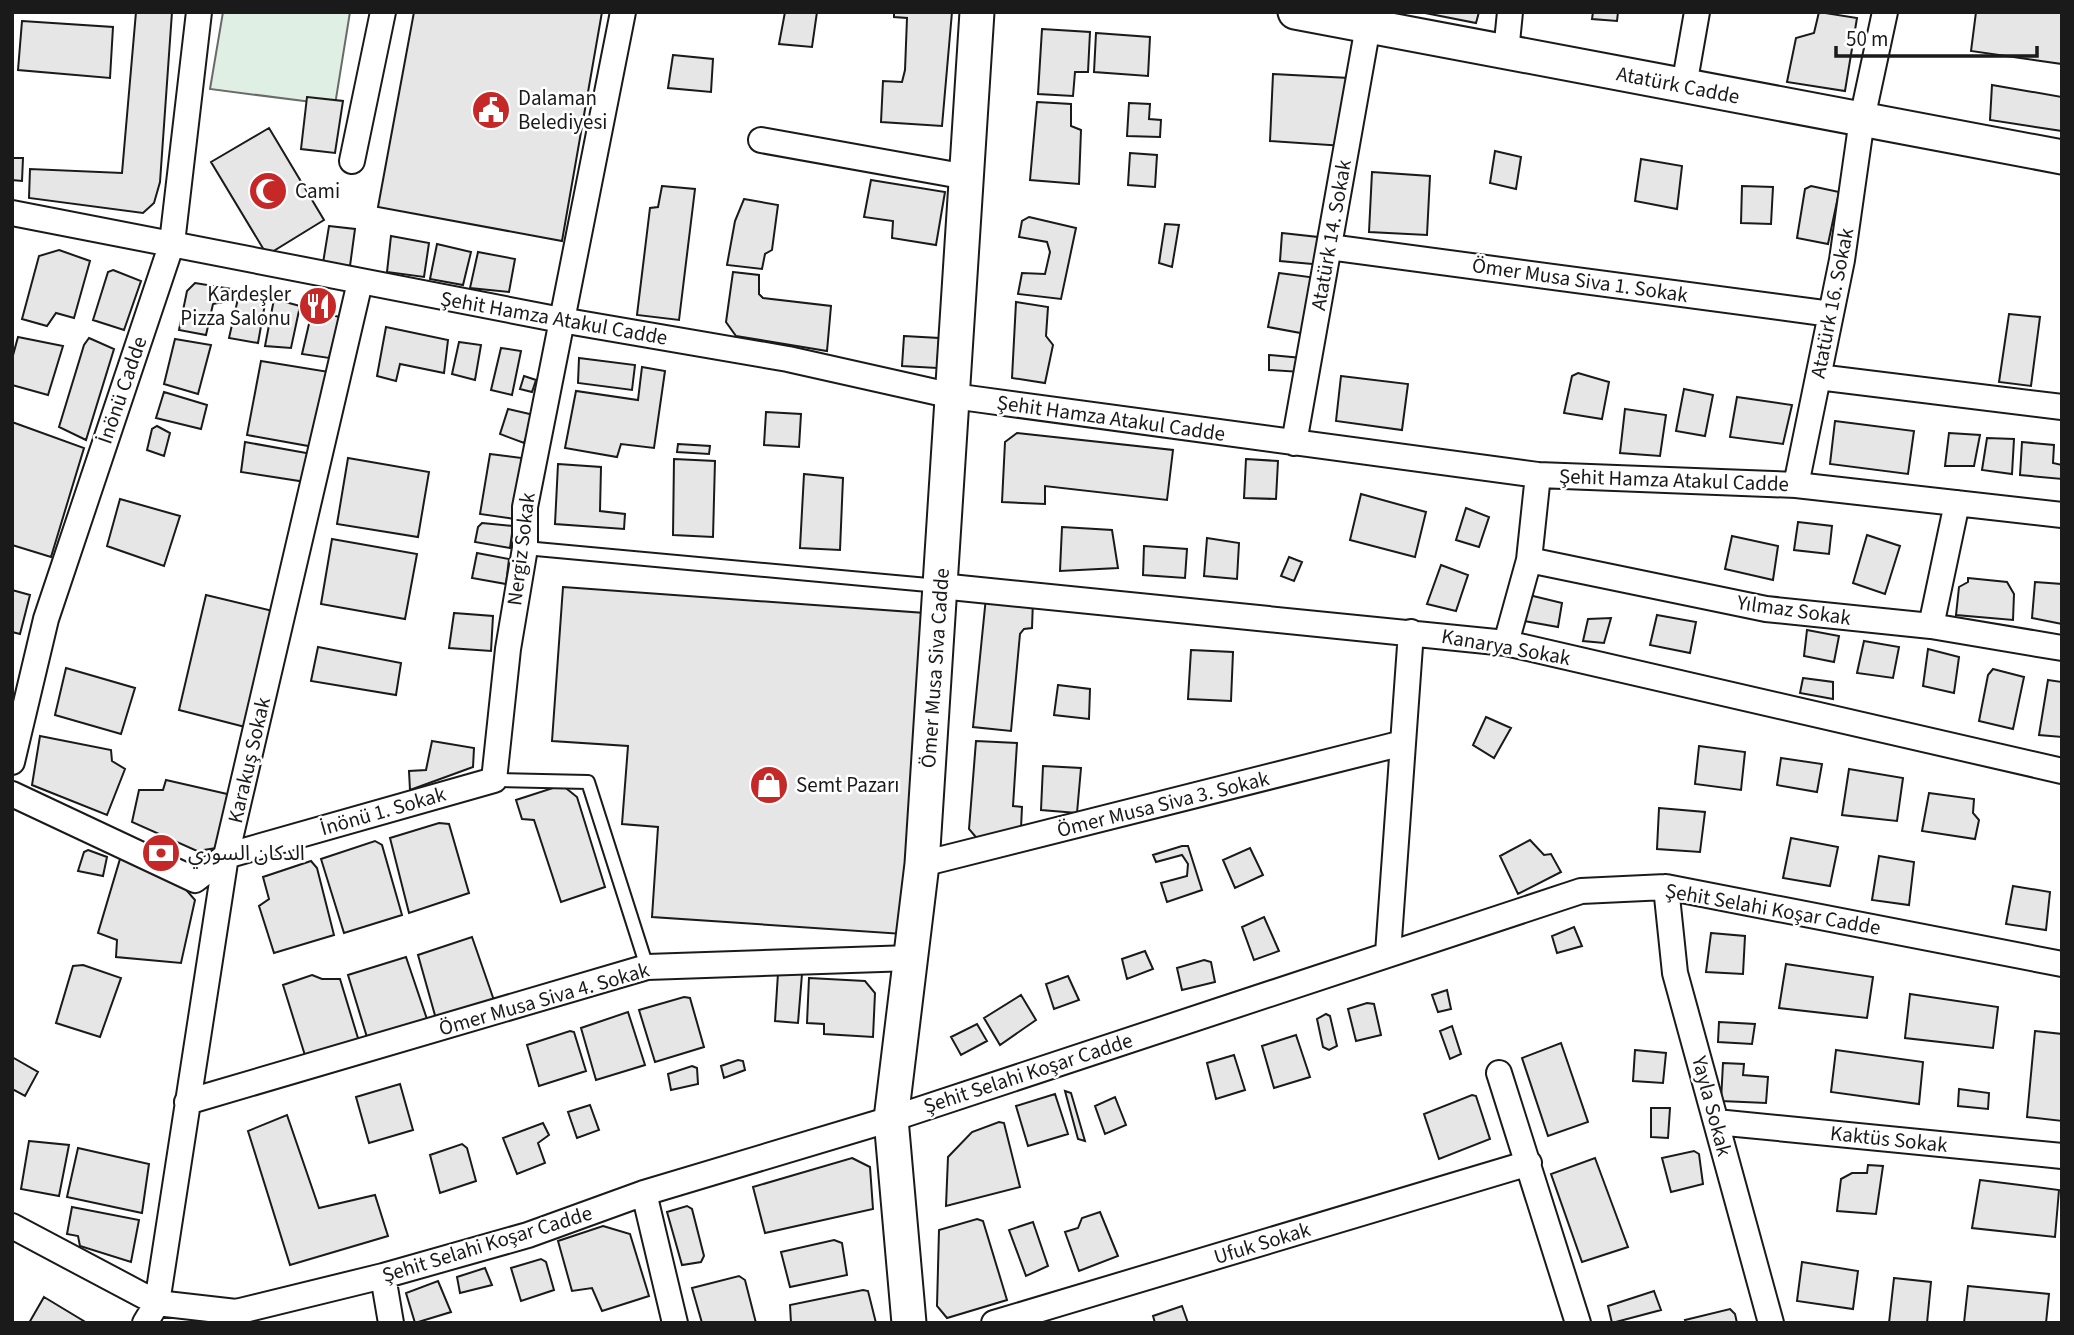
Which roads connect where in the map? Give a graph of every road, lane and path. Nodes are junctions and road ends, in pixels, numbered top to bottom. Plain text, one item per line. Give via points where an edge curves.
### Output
1 (199, 12) edge
2 (383, 12) edge
3 (623, 12) edge
4 (977, 12) edge
5 (1295, 12) edge
6 (1510, 12) edge
7 (1697, 12) edge
8 (1885, 12) edge
9 (1368, 26) junction
10 (1506, 52) junction
11 (1684, 86) junction
12 (1861, 119) junction
13 (761, 140) dead end
14 (2062, 157) edge
15 (352, 162) dead end
16 (967, 177) junction
17 (12, 214) edge
18 (172, 243) junction
19 (1329, 247) junction
20 (360, 282) junction
21 (1831, 314) junction
22 (561, 320) junction
23 (1818, 377) junction
24 (953, 396) junction
25 (2062, 407) edge
26 (1294, 443) junction
27 (1538, 475) junction
28 (1796, 485) junction
29 (1957, 503) junction
30 (2062, 515) edge
31 (525, 548) junction
32 (1529, 560) junction
33 (940, 586) junction
34 (1931, 626) junction
35 (1411, 632) junction
36 (1506, 643) junction
37 (2062, 648) edge
38 (1403, 743) junction
39 (12, 762) edge
40 (2062, 771) edge
41 (494, 780) junction
42 (12, 794) edge
43 (226, 856) junction
44 (922, 864) junction
45 (1666, 887) junction
46 (1388, 953) junction
47 (911, 958) junction
48 (2062, 964) edge
49 (647, 967) junction
50 (1499, 1073) dead end
51 (187, 1102) junction
52 (891, 1119) junction
53 (1716, 1122) junction
54 (2062, 1156) edge
55 (1529, 1163) junction
56 (644, 1193) junction
57 (12, 1226) edge
58 (383, 1276) junction
59 (151, 1313) edge
60 (391, 1323) edge
61 (675, 1323) edge
62 (909, 1323) edge
63 (994, 1323) edge
64 (1578, 1323) edge
65 (1771, 1323) edge

1 - 18 street, İnönü Cadde
2 - 15 street
3 - 22 street, Nergiz Sokak
4 - 16 main road, Ömer Musa Siva Cadde
5 - 9 main road, Atatürk Cadde
6 - 10 street
7 - 11 street
8 - 12 street, Atatürk 16. Sokak
9 - 10 main road, Atatürk Cadde
9 - 19 street, Atatürk 14. Sokak
10 - 11 main road, Atatürk Cadde
11 - 12 main road, Atatürk Cadde
12 - 14 main road, Atatürk Cadde
12 - 21 street, Atatürk 16. Sokak
13 - 16 street
16 - 24 main road, Ömer Musa Siva Cadde
17 - 18 street, Şehit Hamza Atakul Cadde
18 - 20 street, Şehit Hamza Atakul Cadde
18 - 39 street, İnönü Cadde via 46,619
19 - 21 street, Ömer Musa Siva 1. Sokak
19 - 26 street, Atatürk 14. Sokak
20 - 22 street, Şehit Hamza Atakul Cadde
20 - 43 street, Karakuş Sokak
21 - 23 street, Atatürk 16. Sokak
22 - 24 street, Şehit Hamza Atakul Cadde via 788,359
22 - 31 street, Nergiz Sokak via 525,507
23 - 25 street
23 - 28 street, Atatürk 16. Sokak
24 - 26 street, Şehit Hamza Atakul Cadde
24 - 33 main road, Ömer Musa Siva Cadde
26 - 27 street, Şehit Hamza Atakul Cadde
27 - 28 street, Şehit Hamza Atakul Cadde
27 - 32 street
28 - 29 street, Şehit Hamza Atakul Cadde
29 - 30 street, Şehit Hamza Atakul Cadde
29 - 34 street
31 - 33 lane
31 - 41 street, Nergiz Sokak
32 - 34 street, Yılmaz Sokak via 1766,608
32 - 36 street
33 - 35 street, Kanarya Sokak
33 - 44 main road, Ömer Musa Siva Cadde
34 - 37 street, Yılmaz Sokak
35 - 36 street, Kanarya Sokak
35 - 38 street
36 - 40 street, Kanarya Sokak
38 - 44 street, Ömer Musa Siva 3. Sokak
38 - 46 street
41 - 43 street, İnönü 1. Sokak
41 - 49 lane, İnönü 1. Sokak via 589,782
42 - 43 street, İnönü 1. Sokak via 195,880
43 - 51 street, Karakuş Sokak
44 - 47 main road, Ömer Musa Siva Cadde
45 - 46 street, Şehit Selahi Koşar Cadde via 1581,891
45 - 48 street, Şehit Selahi Koşar Cadde
45 - 53 street, Yayla Sokak via 1675,973
46 - 52 street, Şehit Selahi Koşar Cadde
47 - 49 street, Ömer Musa Siva 4. Sokak
47 - 52 main road, Ömer Musa Siva Cadde
49 - 51 street, Ömer Musa Siva 4. Sokak
50 - 55 street
51 - 59 street, Karakuş Sokak
52 - 56 street, Şehit Selahi Koşar Cadde
52 - 62 main road, Ömer Musa Siva Cadde
53 - 54 street, Kaktüs Sokak
53 - 65 street, Yayla Sokak
55 - 63 street, Ufuk Sokak
55 - 64 street
56 - 58 street, Şehit Selahi Koşar Cadde via 528,1235
56 - 61 street
57 - 59 street, Şehit Selahi Koşar Cadde
58 - 59 street, Şehit Selahi Koşar Cadde via 236,1312
58 - 60 street

